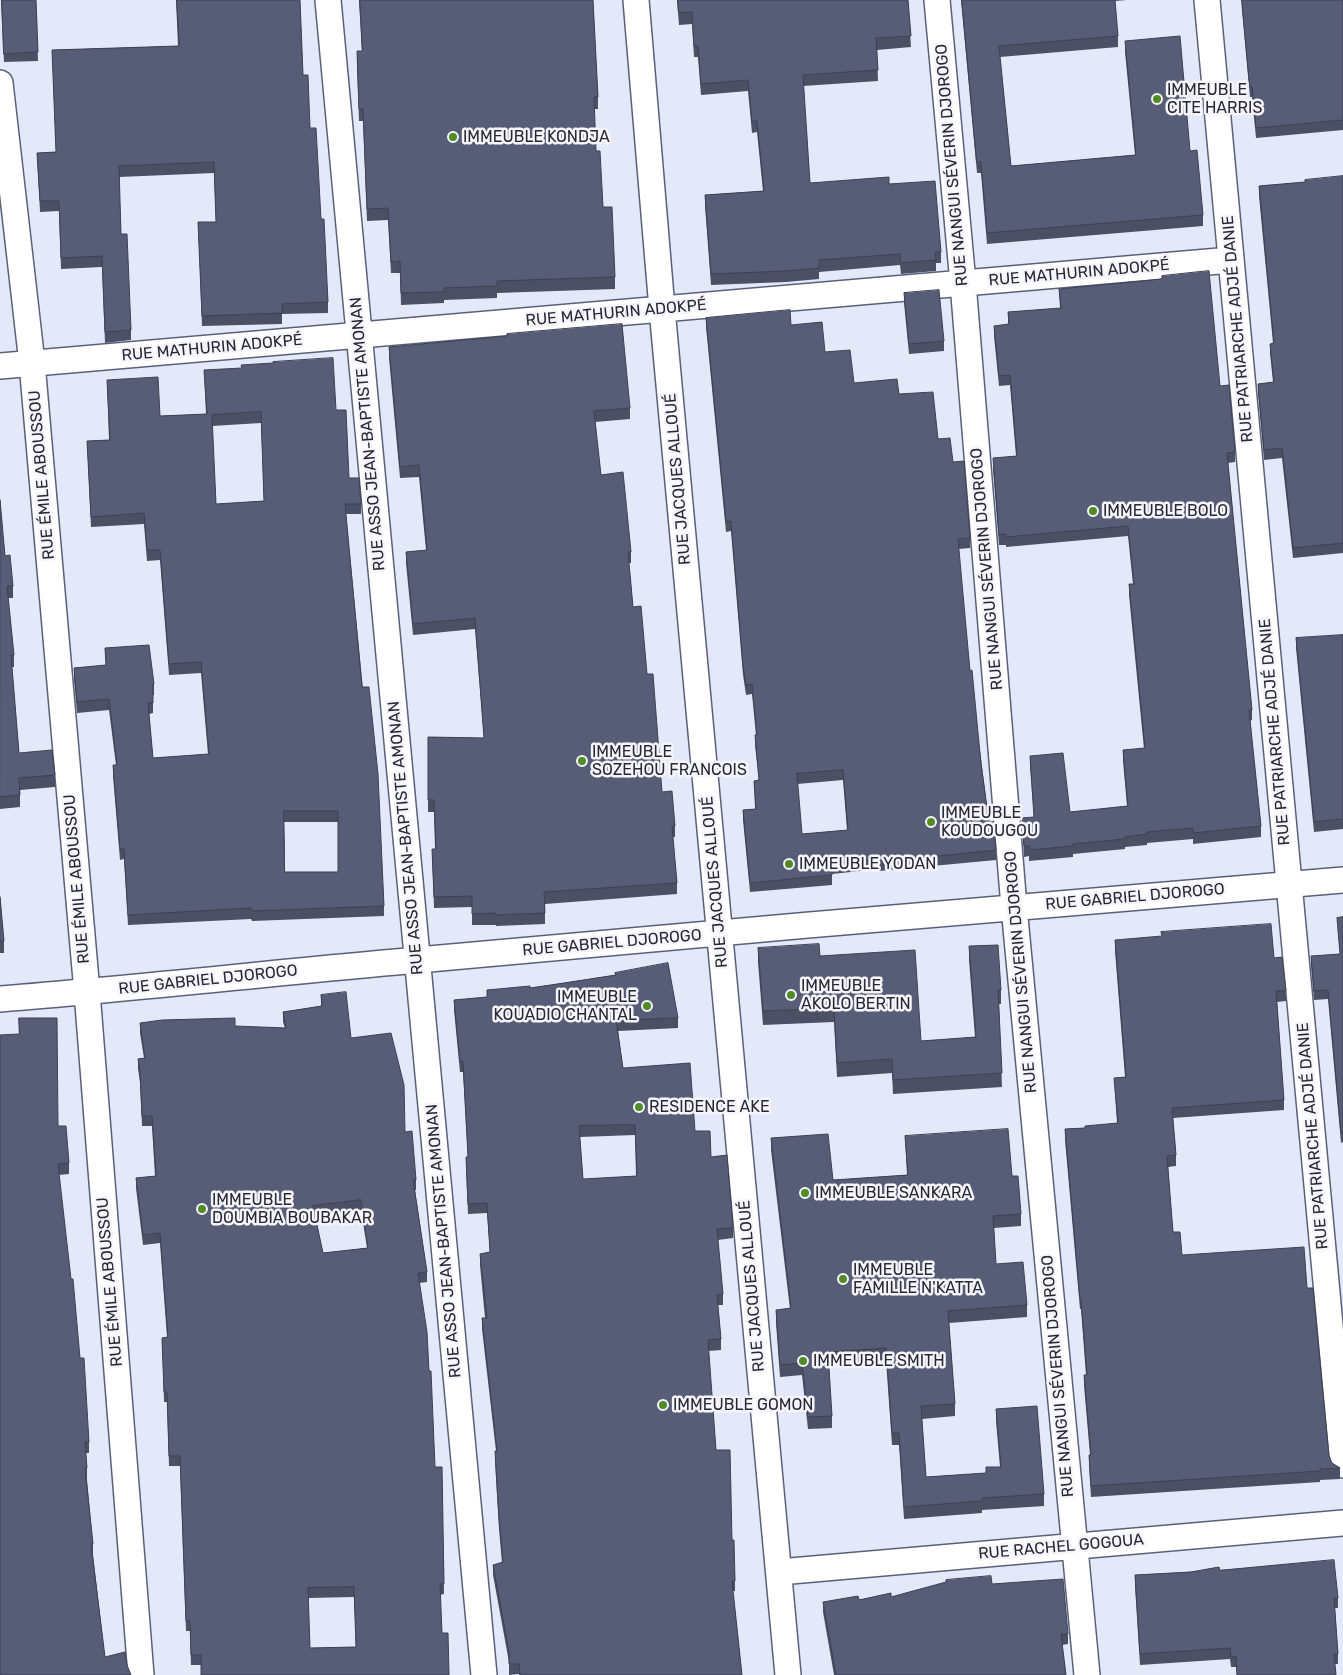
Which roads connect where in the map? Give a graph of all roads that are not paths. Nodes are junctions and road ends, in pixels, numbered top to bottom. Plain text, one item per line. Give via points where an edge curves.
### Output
1 (328, 0) edge
2 (636, 0) edge
3 (937, 0) edge
4 (1207, 0) edge
5 (0, 83) edge
6 (1231, 260) junction
7 (963, 283) junction
8 (662, 309) junction
9 (360, 335) junction
10 (32, 363) junction
11 (0, 366) edge
12 (1343, 880) edge
13 (1289, 884) junction
14 (1014, 907) junction
15 (719, 934) junction
16 (418, 960) junction
17 (87, 992) junction
18 (0, 999) edge
19 (1343, 1465) edge
20 (1343, 1523) edge
21 (1074, 1546) junction
22 (779, 1572) junction
23 (142, 1675) edge
24 (484, 1675) edge
25 (788, 1675) edge
26 (1087, 1675) edge

1 - 9 street, RUE ASSO JEAN-BAPTISTE AMONAN
2 - 8 street, RUE JACQUES ALLOUÉ
3 - 7 street, RUE NANGUI SÉVERIN DJOROGO
4 - 6 street, RUE PATRIARCHE ADJÉ DANIE
5 - 10 street, RUE ÉMILE ABOUSSOU
6 - 7 street, RUE MATHURIN ADOKPÉ
6 - 13 street, RUE PATRIARCHE ADJÉ DANIE
7 - 8 street, RUE MATHURIN ADOKPÉ
7 - 14 street, RUE NANGUI SÉVERIN DJOROGO
8 - 9 street, RUE MATHURIN ADOKPÉ
8 - 15 street, RUE JACQUES ALLOUÉ
9 - 10 street, RUE MATHURIN ADOKPÉ
9 - 16 street, RUE ASSO JEAN-BAPTISTE AMONAN
10 - 11 street, RUE MATHURIN ADOKPÉ
10 - 17 street, RUE ÉMILE ABOUSSOU
12 - 13 street, RUE GABRIEL DJOROGO
13 - 14 street, RUE GABRIEL DJOROGO
13 - 19 street, RUE PATRIARCHE ADJÉ DANIE
14 - 15 street, RUE GABRIEL DJOROGO
14 - 21 street, RUE NANGUI SÉVERIN DJOROGO
15 - 16 street, RUE GABRIEL DJOROGO
15 - 22 street, RUE JACQUES ALLOUÉ
16 - 17 street, RUE GABRIEL DJOROGO
16 - 24 street, RUE ASSO JEAN-BAPTISTE AMONAN
17 - 18 street, RUE GABRIEL DJOROGO
17 - 23 street, RUE ÉMILE ABOUSSOU
20 - 21 street, RUE RACHEL GOGOUA
21 - 22 street, RUE RACHEL GOGOUA
21 - 26 street, RUE NANGUI SÉVERIN DJOROGO
22 - 25 street, RUE JACQUES ALLOUÉ

